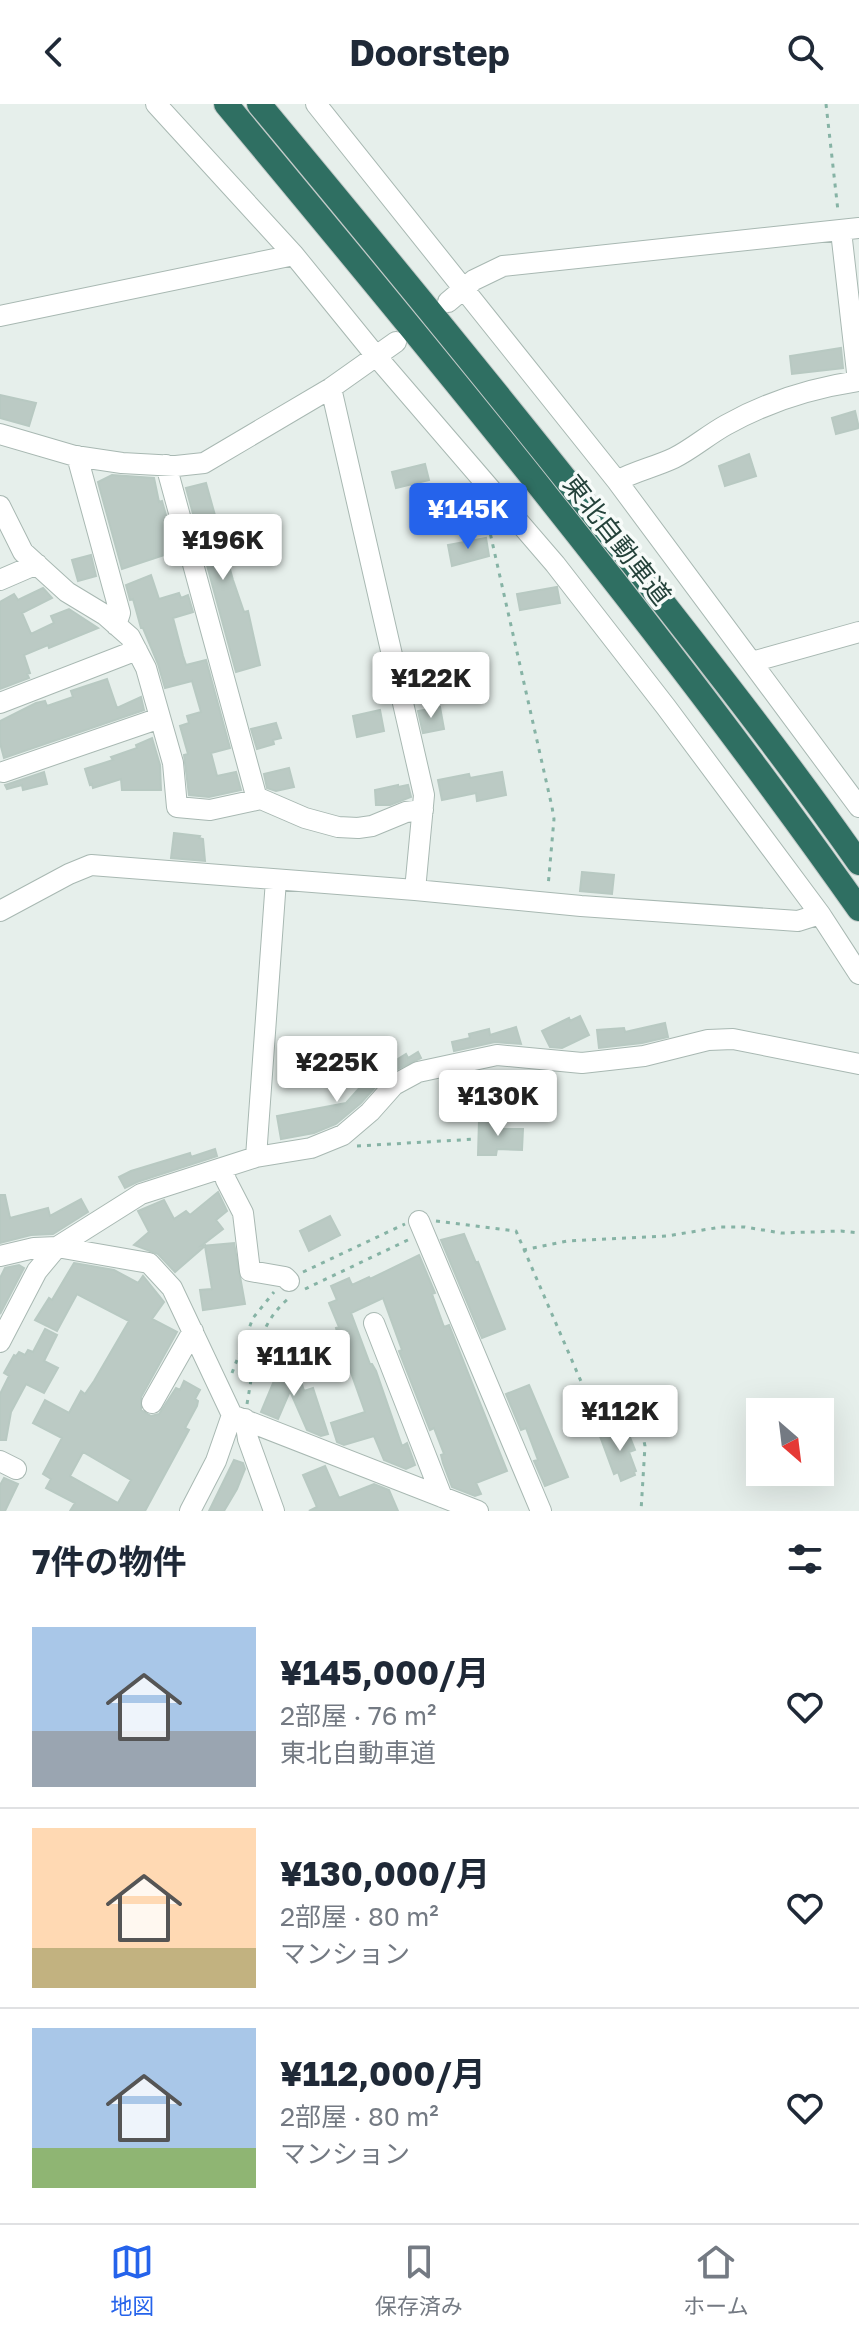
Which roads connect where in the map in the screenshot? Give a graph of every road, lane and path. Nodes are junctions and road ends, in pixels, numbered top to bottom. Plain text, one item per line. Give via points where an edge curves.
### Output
1 (156, 104) edge
2 (226, 104) edge
3 (259, 104) edge
4 (316, 104) edge
5 (826, 104) edge
6 (850, 230) edge
7 (294, 255) junction
8 (456, 296) junction
9 (0, 316) edge
10 (396, 342) dead end
11 (376, 356) junction
12 (859, 381) edge
13 (331, 388) junction
14 (0, 434) edge
15 (77, 456) junction
16 (166, 465) junction
17 (617, 481) junction
18 (503, 503) junction
19 (0, 506) edge
20 (37, 564) junction
21 (0, 580) edge
22 (116, 625) junction
23 (859, 632) edge
24 (137, 650) junction
25 (752, 662) junction
26 (0, 703) edge
27 (160, 718) junction
28 (3, 772) dead end
29 (257, 799) junction
30 (859, 807) edge
31 (423, 810) junction
32 (859, 863) edge
33 (276, 880) junction
34 (415, 890) junction
35 (546, 903) junction
36 (859, 909) edge
37 (0, 911) edge
38 (820, 914) junction
39 (859, 974) edge
40 (859, 1064) edge
41 (476, 1139) dead end
42 (346, 1149) dead end
43 (256, 1157) junction
44 (223, 1168) junction
45 (415, 1230) junction
46 (859, 1233) edge
47 (57, 1247) junction
48 (523, 1250) junction
49 (0, 1256) edge
50 (294, 1289) junction
51 (374, 1323) dead end
52 (193, 1331) junction
53 (0, 1342) edge
54 (221, 1394) junction
55 (152, 1403) dead end
56 (238, 1417) junction
57 (442, 1497) junction
58 (190, 1511) edge
59 (274, 1511) edge
60 (478, 1511) edge
61 (541, 1511) edge
62 (641, 1511) edge

1 - 7 street
2 - 36 highway, 東北自動車道 via 521,461
3 - 32 highway, 東北自動車道 via 540,447
4 - 8 street
5 - 6 path
6 - 8 street via 503,266
6 - 12 street
7 - 9 street
7 - 11 street
8 - 17 street
10 - 11 street
11 - 13 street
11 - 18 street
12 - 17 street via 768,404 673,458
13 - 16 street via 220,456 204,463
13 - 31 street via 424,795
14 - 15 street
15 - 16 street
15 - 22 street via 120,613
16 - 29 street
17 - 25 street
18 - 35 path via 489,528 554,819
18 - 38 street via 666,707
19 - 20 street via 23,552
20 - 21 street
20 - 22 street
22 - 24 street
23 - 25 street
24 - 26 street
24 - 27 street
25 - 30 street
27 - 28 street
27 - 29 street via 173,763 177,807 210,810
29 - 31 street via 338,827 372,826
31 - 34 street
33 - 34 street
33 - 37 street via 91,865
33 - 43 street
34 - 35 street
35 - 38 street via 798,921
38 - 39 street
40 - 43 street via 733,1039 582,1063 497,1055 418,1072 394,1085 343,1135 311,1148
41 - 42 path
43 - 44 street
44 - 47 street via 141,1194
44 - 50 street via 243,1213 250,1271 285,1277
45 - 48 path via 516,1231
45 - 50 path
45 - 50 path via 408,1222
45 - 61 street
46 - 48 path via 721,1227
47 - 49 street
47 - 52 street via 149,1263 169,1282
47 - 53 street via 37,1271
48 - 62 path via 599,1423 638,1413 645,1446
50 - 54 path via 264,1302
50 - 56 path via 274,1312 257,1347
51 - 57 street
52 - 54 street
52 - 55 street
54 - 56 street
56 - 57 street
56 - 58 street
56 - 59 street
57 - 60 street

